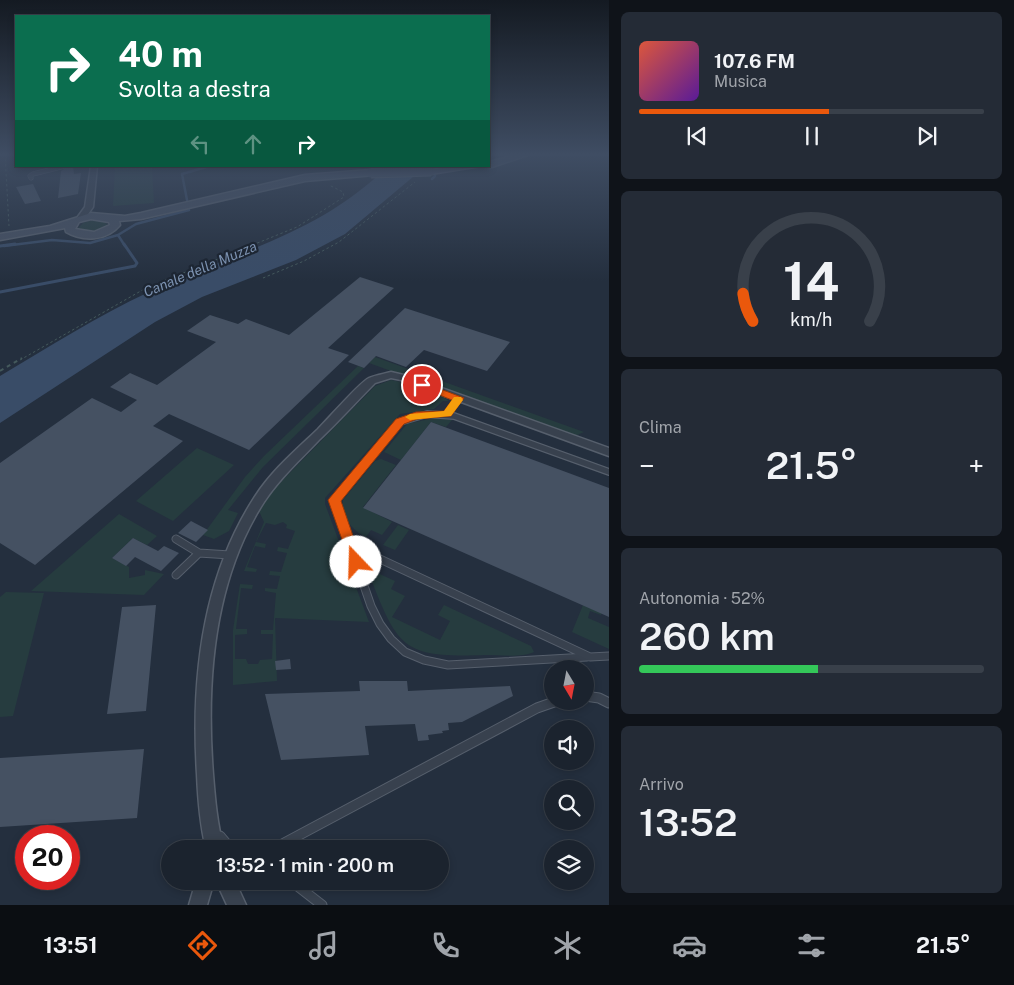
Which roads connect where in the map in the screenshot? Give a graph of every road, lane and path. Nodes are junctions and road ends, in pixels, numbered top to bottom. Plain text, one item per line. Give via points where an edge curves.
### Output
1 (4, 196) edge
2 (90, 196) edge
3 (227, 196) edge
4 (344, 196) edge
5 (397, 196) edge
6 (89, 207) junction
7 (142, 216) junction
8 (104, 217) junction
9 (77, 221) junction
10 (114, 227) junction
11 (30, 233) junction
12 (77, 234) junction
13 (4, 235) edge
14 (263, 278) dead end
15 (0, 370) edge
16 (459, 398) junction
17 (447, 414) junction
18 (609, 452) edge
19 (609, 472) edge
20 (176, 539) dead end
21 (350, 545) junction
22 (198, 553) junction
23 (230, 555) junction
24 (176, 575) dead end
25 (609, 656) edge
26 (590, 657) junction
27 (594, 697) edge
28 (609, 703) edge
29 (544, 706) edge
30 (212, 840) edge
31 (290, 840) edge
32 (202, 890) edge
33 (230, 890) edge
34 (303, 890) edge
35 (198, 905) edge
36 (237, 905) edge
37 (322, 905) edge

1 - 13 path
2 - 6 street
3 - 7 street, bridge
4 - 15 path via 318,216 283,234 146,288
5 - 14 path via 339,242
6 - 8 street
6 - 9 street
7 - 8 street
7 - 10 street
8 - 9 street
8 - 10 street via 115,222
9 - 11 street
9 - 12 street via 70,230
10 - 12 street via 101,234
11 - 12 street
11 - 13 street
16 - 17 lane
16 - 18 street
16 - 23 street via 398,376 383,376 371,381 270,484 249,515
17 - 19 lane
17 - 21 lane via 416,416 400,422 337,494 335,508
20 - 22 lane
21 - 26 lane
21 - 26 lane via 380,627 398,648 416,658 448,665
22 - 23 lane
22 - 24 lane
23 - 30 street via 216,601 202,720
25 - 26 lane
27 - 28 lane
29 - 31 lane
32 - 35 street
33 - 36 street
34 - 37 lane

